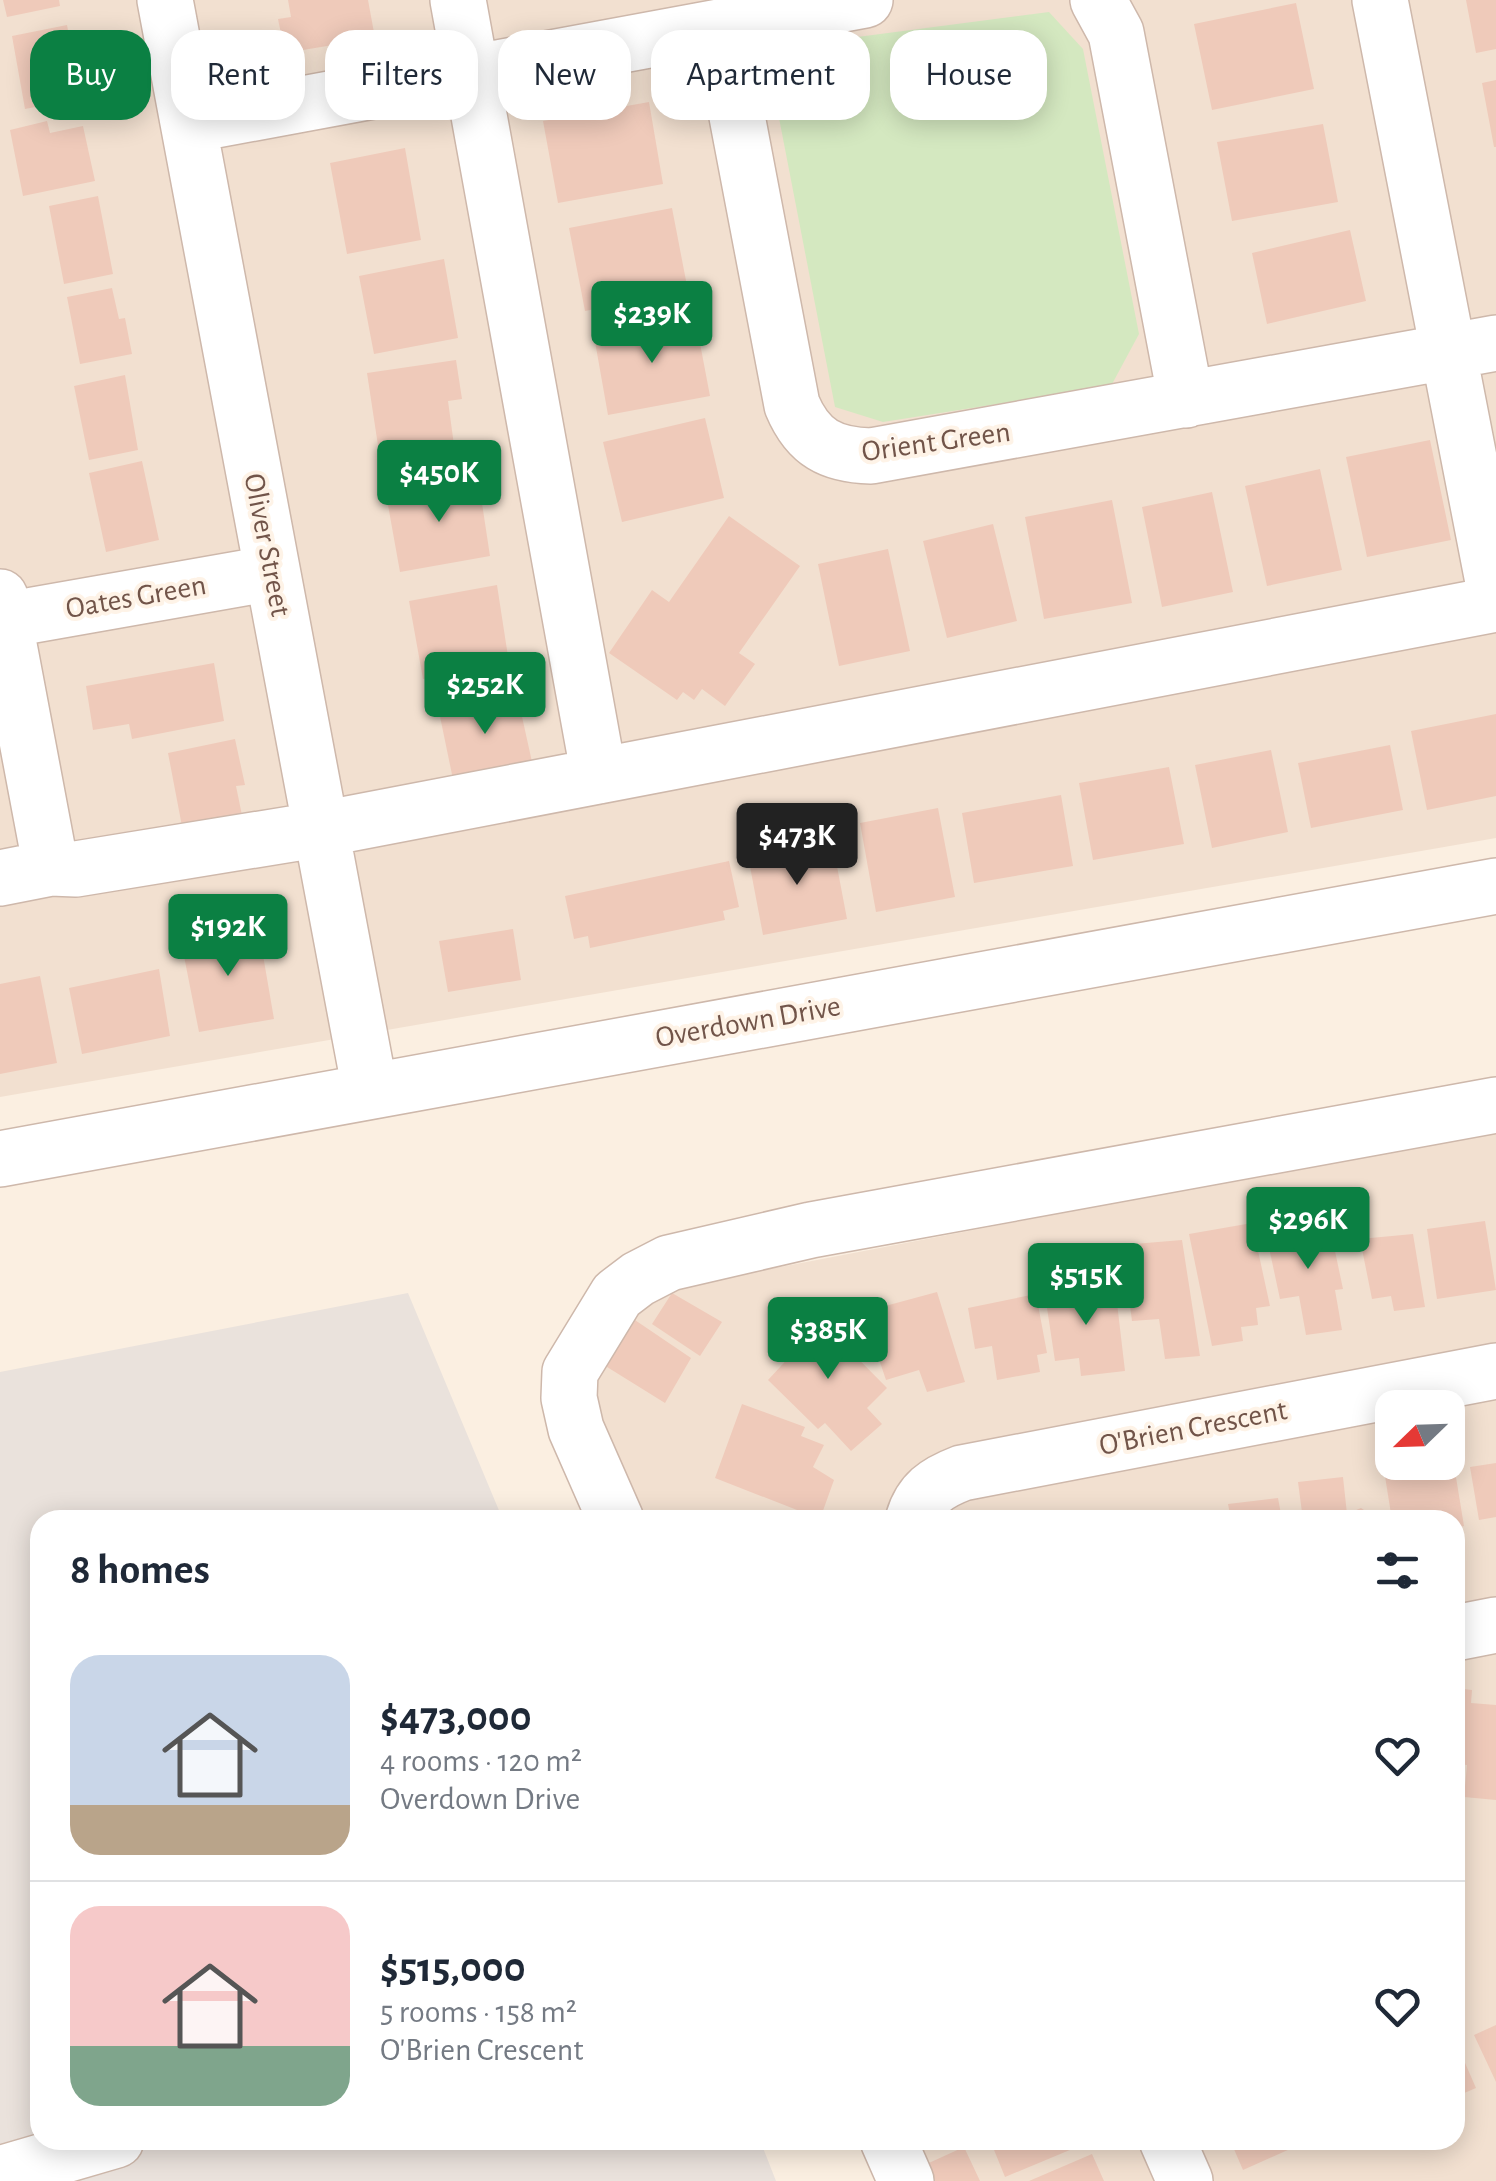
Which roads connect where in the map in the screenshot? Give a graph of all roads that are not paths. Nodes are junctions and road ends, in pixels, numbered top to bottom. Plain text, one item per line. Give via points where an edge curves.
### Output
1 (165, 0) edge
2 (458, 0) edge
3 (865, 0) edge
4 (1098, 0) edge
5 (1380, 0) edge
6 (720, 28) junction
7 (462, 30) edge
8 (478, 72) edge
9 (325, 100) edge
10 (478, 120) edge
11 (188, 125) junction
12 (1472, 348) edge
13 (1186, 400) junction
14 (272, 573) junction
15 (1496, 601) edge
16 (2, 613) edge
17 (599, 776) junction
18 (322, 829) junction
19 (26, 873) edge
20 (1496, 886) edge
21 (370, 1090) junction
22 (1496, 1105) edge
23 (0, 1159) edge
24 (1496, 1371) edge
25 (612, 1510) edge
26 (916, 1510) edge
27 (1496, 1625) edge
28 (1465, 1631) edge
29 (82, 2150) edge
30 (892, 2150) edge
31 (1171, 2150) edge
32 (0, 2174) edge
33 (906, 2181) edge
34 (1185, 2181) edge

1 - 11 street, Oliver Street
2 - 7 street
3 - 6 street
4 - 13 street via 1116,33
5 - 12 street
6 - 8 street
6 - 13 street, Orient Green via 787,386 813,440 848,456 872,456
9 - 11 street
10 - 17 street
11 - 14 street, Oliver Street
12 - 13 street, Orient Green
12 - 15 street
14 - 16 street, Oates Green
14 - 18 street, Oliver Street
15 - 17 street
16 - 19 street
17 - 18 street
18 - 19 street
18 - 21 street, Oliver Street
20 - 21 street, Overdown Drive
21 - 23 street, Overdown Drive
22 - 25 street via 669,1262 617,1295 570,1372 576,1429
24 - 26 street, O'Brien Crescent via 962,1473 920,1498
27 - 28 street
29 - 32 street
30 - 33 street
31 - 34 street

